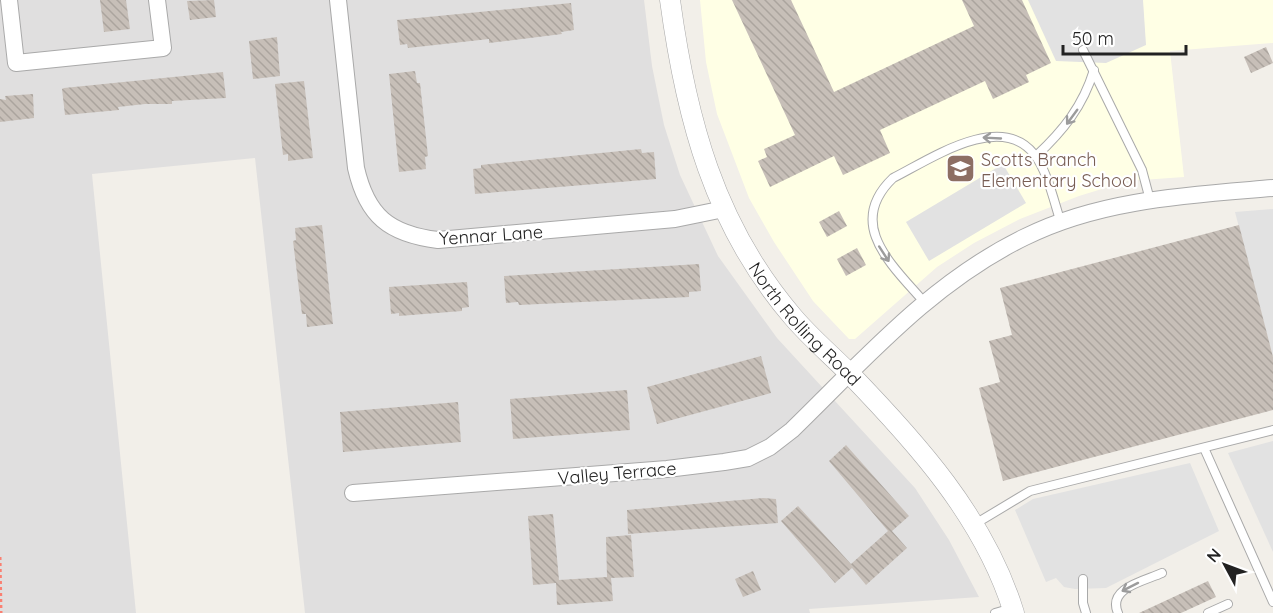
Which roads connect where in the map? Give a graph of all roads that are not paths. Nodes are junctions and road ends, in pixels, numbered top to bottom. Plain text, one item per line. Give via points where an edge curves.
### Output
1 (9, 0) edge
2 (158, 0) edge
3 (338, 0) edge
4 (670, 0) edge
5 (1083, 50) dead end
6 (1094, 70) junction
7 (1036, 156) junction
8 (1273, 188) edge
9 (1150, 201) junction
10 (724, 209) junction
11 (1061, 223) junction
12 (924, 302) junction
13 (850, 374) junction
14 (1273, 429) edge
15 (1204, 448) junction
16 (353, 493) dead end
17 (975, 524) junction
18 (1162, 573) dead end
19 (1083, 579) dead end
20 (1273, 602) edge
21 (1228, 603) dead end
22 (1007, 611) edge
23 (1086, 613) edge
24 (1118, 613) edge
25 (1208, 613) edge

1 - 2 street via 16,63 163,48
3 - 10 street, Yennar Lane via 358,178 368,205 394,227 414,237 438,240 675,219
4 - 10 street, North Rolling Road via 692,124
5 - 6 lane
6 -> 7 lane via 1077,110
6 - 9 lane via 1142,170
7 - 11 lane
7 -> 12 lane via 1025,145 1012,140 980,137 892,178 882,188 871,220 875,240
8 - 9 street, Valley Terrace
9 - 11 street, Valley Terrace via 1101,210
10 - 13 street, North Rolling Road via 752,261 794,317
11 - 12 street, Valley Terrace via 984,259
12 - 13 street, Valley Terrace
13 - 16 street, Valley Terrace via 792,430 748,458 667,469
13 - 17 street, North Rolling Road via 944,480
14 - 15 lane
15 - 17 lane via 1030,491
15 - 20 lane
17 - 22 street, North Rolling Road via 999,571
18 -> 24 lane via 1117,596 1114,605
19 - 23 lane
21 - 25 lane

